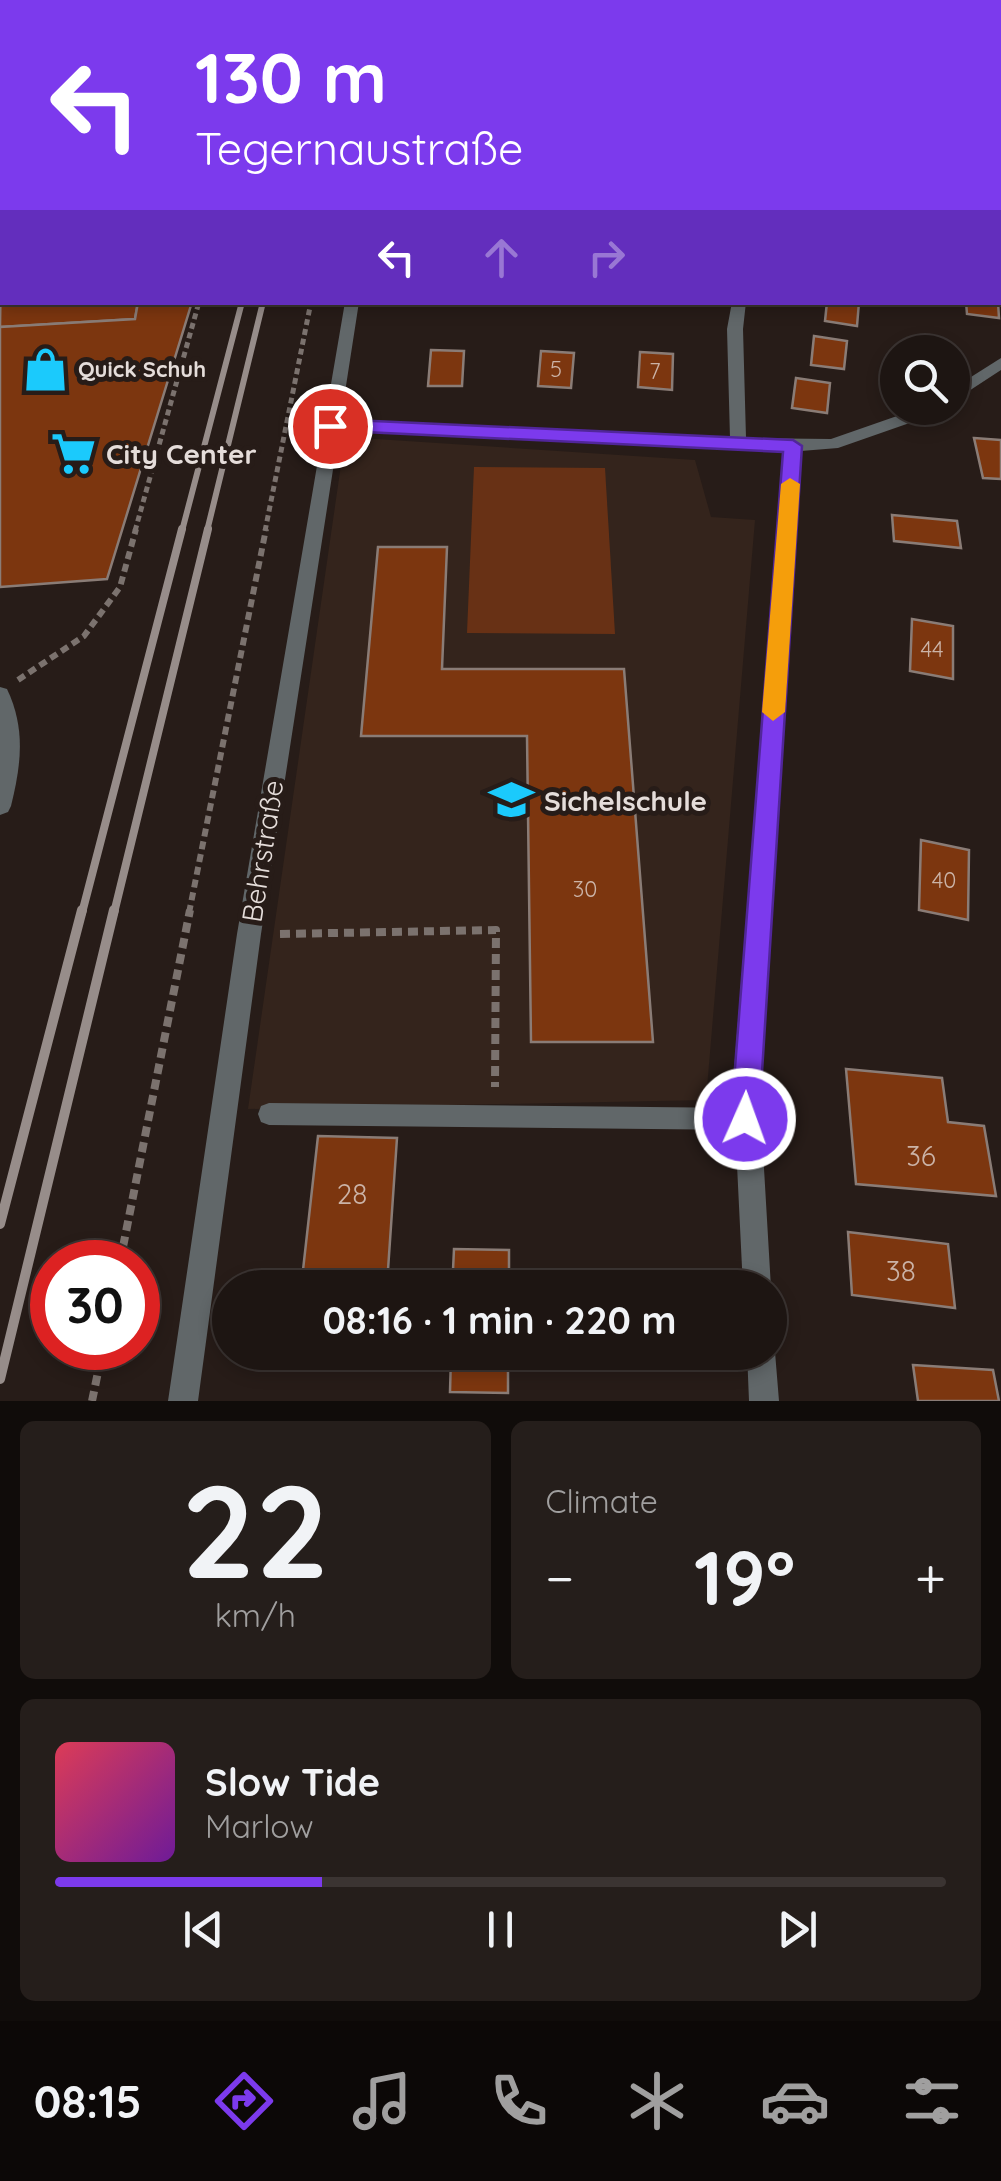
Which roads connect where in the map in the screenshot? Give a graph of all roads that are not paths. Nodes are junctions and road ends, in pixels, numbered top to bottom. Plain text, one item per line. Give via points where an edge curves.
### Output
1 (351, 305) edge
2 (739, 305) edge
3 (1001, 363) edge
4 (970, 386) edge
5 (886, 425) edge
6 (330, 426) junction
7 (738, 442) junction
8 (793, 446) junction
9 (7, 689) edge
10 (0, 806) edge
11 (269, 1114) dead end
12 (745, 1119) junction
13 (755, 1270) edge
14 (762, 1370) edge
15 (183, 1401) edge
16 (764, 1401) edge

1 - 6 street, Behrstraße
2 - 7 street
3 - 4 street
5 - 8 street via 832,444
6 - 7 street
6 - 15 street, Behrstraße
7 - 8 street
8 - 12 street
9 - 10 street via 11,766
11 - 12 lane
12 - 13 street
14 - 16 street

